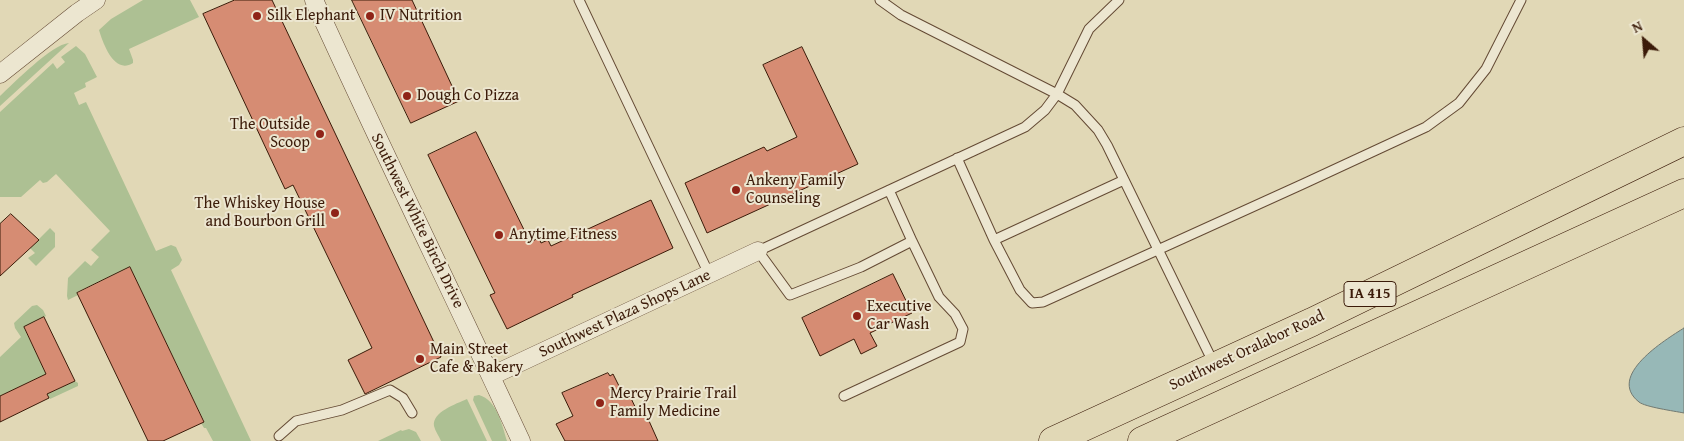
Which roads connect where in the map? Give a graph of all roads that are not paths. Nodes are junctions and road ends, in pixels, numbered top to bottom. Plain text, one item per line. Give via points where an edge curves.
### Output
1 (96, 0) edge
2 (314, 0) edge
3 (579, 0) edge
4 (880, 0) edge
5 (1119, 0) edge
6 (1520, 0) edge
7 (0, 74) edge
8 (1057, 94) junction
9 (1684, 141) edge
10 (957, 158) junction
11 (1124, 180) junction
12 (888, 190) junction
13 (1684, 192) edge
14 (994, 240) junction
15 (912, 241) junction
16 (1158, 250) junction
17 (758, 252) junction
18 (709, 274) junction
19 (1215, 366) junction
20 (491, 376) junction
21 (844, 396) dead end
22 (412, 413) dead end
23 (279, 436) dead end
24 (521, 441) edge
25 (1053, 441) edge
26 (1142, 441) edge

1 - 7 street
2 - 20 street, Southwest White Birch Drive
3 - 18 lane
4 - 8 lane via 901,15
5 - 8 lane via 1089,29
6 - 16 lane via 1486,69 1458,103 1426,126
8 - 10 lane via 1045,110 1024,127
8 - 11 lane via 1074,105 1098,130
9 - 19 main road, Southwest Oralabor Road / IA 415
10 - 12 lane
10 - 14 lane
11 - 14 lane
11 - 16 lane
12 - 15 lane
12 - 17 lane
13 - 26 main road, IA 415
14 - 16 lane via 1020,290 1032,302 1043,302
15 - 17 lane via 861,267 790,295
15 - 21 lane via 939,296 956,314 964,329 960,342
16 - 19 lane
17 - 18 street, Southwest Plaza Shops Lane
18 - 20 street, Southwest Plaza Shops Lane
19 - 25 main road, Southwest Oralabor Road / IA 415
20 - 24 street, Southwest White Birch Drive
22 - 23 lane via 403,398 390,390 342,410 296,421

